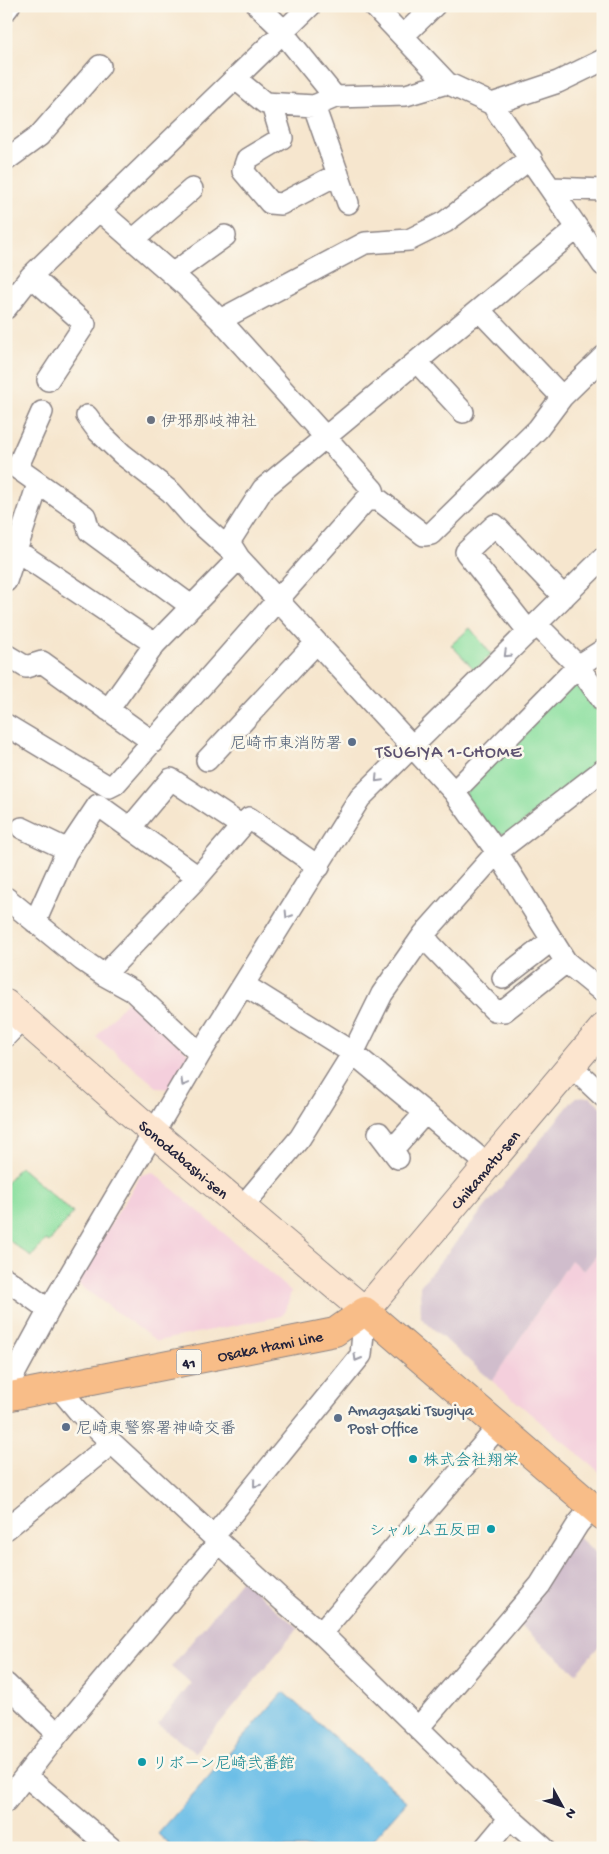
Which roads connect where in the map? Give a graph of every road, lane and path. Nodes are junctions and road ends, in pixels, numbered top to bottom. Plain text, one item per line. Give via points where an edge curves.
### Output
1 (9, 6) edge
2 (258, 6) edge
3 (310, 6) edge
4 (374, 6) edge
5 (434, 6) edge
6 (6, 10) edge
7 (284, 32) junction
8 (403, 36) junction
9 (100, 66) dead end
10 (598, 66) edge
11 (236, 80) junction
12 (448, 83) junction
13 (335, 97) junction
14 (492, 104) junction
15 (272, 105) junction
16 (314, 106) junction
17 (531, 158) junction
18 (6, 160) edge
19 (338, 174) junction
20 (552, 188) junction
21 (192, 190) dead end
22 (603, 190) edge
23 (348, 203) dead end
24 (100, 211) junction
25 (576, 229) junction
26 (225, 236) dead end
27 (133, 240) junction
28 (600, 255) edge
29 (172, 274) junction
30 (31, 276) junction
31 (6, 308) edge
32 (479, 310) junction
33 (220, 320) junction
34 (603, 357) edge
35 (417, 362) junction
36 (48, 380) dead end
37 (562, 397) junction
38 (42, 412) dead end
39 (463, 412) dead end
40 (86, 416) dead end
41 (325, 438) junction
42 (38, 484) junction
43 (376, 500) junction
44 (17, 551) junction
45 (239, 558) junction
46 (603, 558) edge
47 (6, 581) edge
48 (564, 597) junction
49 (278, 599) junction
50 (191, 606) junction
51 (533, 629) junction
52 (316, 643) junction
53 (155, 644) junction
54 (603, 650) edge
55 (6, 655) edge
56 (578, 666) junction
57 (603, 701) edge
58 (108, 710) junction
59 (6, 725) edge
60 (153, 742) junction
61 (410, 747) junction
62 (207, 760) dead end
63 (603, 770) edge
64 (454, 792) junction
65 (242, 826) junction
66 (22, 828) dead end
67 (130, 828) junction
68 (68, 850) junction
69 (496, 852) junction
70 (319, 867) junction
71 (198, 877) junction
72 (6, 898) edge
73 (35, 922) junction
74 (424, 934) junction
75 (552, 940) junction
76 (566, 962) junction
77 (104, 976) junction
78 (503, 978) dead end
79 (244, 985) junction
80 (603, 992) edge
81 (12, 1020) edge
82 (603, 1028) edge
83 (352, 1053) junction
84 (200, 1054) junction
85 (571, 1066) junction
86 (603, 1096) edge
87 (425, 1113) junction
88 (379, 1133) dead end
89 (155, 1134) junction
90 (487, 1164) junction
91 (242, 1207) junction
92 (6, 1279) edge
93 (49, 1310) junction
94 (365, 1310) junction
95 (59, 1388) junction
96 (6, 1389) edge
97 (6, 1397) edge
98 (499, 1426) junction
99 (112, 1443) junction
100 (597, 1512) edge
101 (6, 1529) edge
102 (216, 1540) junction
103 (321, 1633) junction
104 (6, 1684) edge
105 (419, 1727) junction
106 (58, 1734) junction
107 (26, 1776) junction
108 (6, 1801) edge
109 (510, 1818) junction
110 (111, 1848) edge
111 (485, 1848) edge
112 (544, 1848) edge

1 - 6 street
2 - 7 street
3 - 7 street
4 - 8 street
5 - 8 street
7 - 11 street
7 - 13 street
8 - 12 street
9 - 18 street via 39,136
10 - 14 street
11 - 15 street via 256,98
11 - 24 street
12 - 13 street via 406,95
12 - 14 street
13 - 16 street
14 - 17 street
15 - 16 street
15 - 19 street via 282,138 247,160 244,171 270,203 281,204
16 - 19 street
17 - 20 street
17 - 33 street via 445,222 409,240 365,242
19 - 23 street
20 - 22 street
20 - 25 street
21 - 27 street
24 - 27 street
24 - 30 street
25 - 28 street
25 - 32 street
26 - 29 street
27 - 29 street
29 - 33 street
30 - 31 street
30 - 36 street via 86,324
32 - 35 street
32 - 37 street
33 - 41 street
34 - 37 street
35 - 39 street
35 - 41 street
37 - 43 street via 538,429 431,534 424,535
38 - 42 street via 17,468
40 - 45 street via 122,454 171,492 194,518
41 - 43 street via 373,490
41 - 45 street via 262,489 228,542
42 - 44 street
42 - 50 street via 85,516 89,531
43 - 49 street via 366,500
44 - 47 street
44 - 53 street
45 - 49 street
45 - 50 street
46 - 48 street
48 - 51 street
48 - 51 street via 495,525 466,552
49 - 52 street
49 - 60 street
50 - 53 street
51 - 56 street
51 -> 61 street
52 - 61 street
52 - 62 street
53 - 58 street
54 - 56 street
55 - 58 street via 26,667 42,662
56 - 57 street
56 - 64 street
58 - 60 street
59 - 60 street via 109,787 130,770
61 - 64 street
61 -> 70 street via 360,798
63 - 69 street
64 - 69 street
65 - 67 street via 171,779
65 - 70 street via 249,818
65 - 71 street
66 - 68 street
67 - 68 street via 98,805
67 - 71 street
68 - 73 street
69 - 74 street
69 - 75 street
70 -> 79 street
71 - 77 street
72 - 73 street
73 - 77 street
74 - 76 street via 494,1010 504,1011
74 - 83 street via 382,994
75 - 76 street
75 - 78 street
76 - 80 street
77 - 84 street via 133,991
79 - 83 street
79 - 84 street
81 - 89 street, Sonodabashi-sen
82 - 85 street, Chikamatu-sen
83 - 87 street
83 - 91 street via 300,1138
84 -> 89 street
85 - 86 street
85 - 90 street, Chikamatu-sen
87 - 88 street via 395,1154
87 - 90 street
89 - 91 street, Sonodabashi-sen
89 - 93 street
90 - 94 street, Chikamatu-sen
91 - 94 street, Sonodabashi-sen
92 - 93 street
93 - 96 street
94 - 95 main road, Osaka Itami Line / 41 via 335,1332
94 - 98 main road
94 -> 102 street via 361,1355
95 - 97 main road, Osaka Itami Line / 41
95 - 99 street
98 - 100 main road
98 - 103 street
99 - 101 street
99 - 102 street
100 - 105 street via 578,1524 540,1585
102 - 103 street
102 - 106 street
103 - 105 street
104 - 106 street
105 - 109 street
106 - 107 street
107 - 108 street
107 - 110 street
109 - 111 street
109 - 112 street

